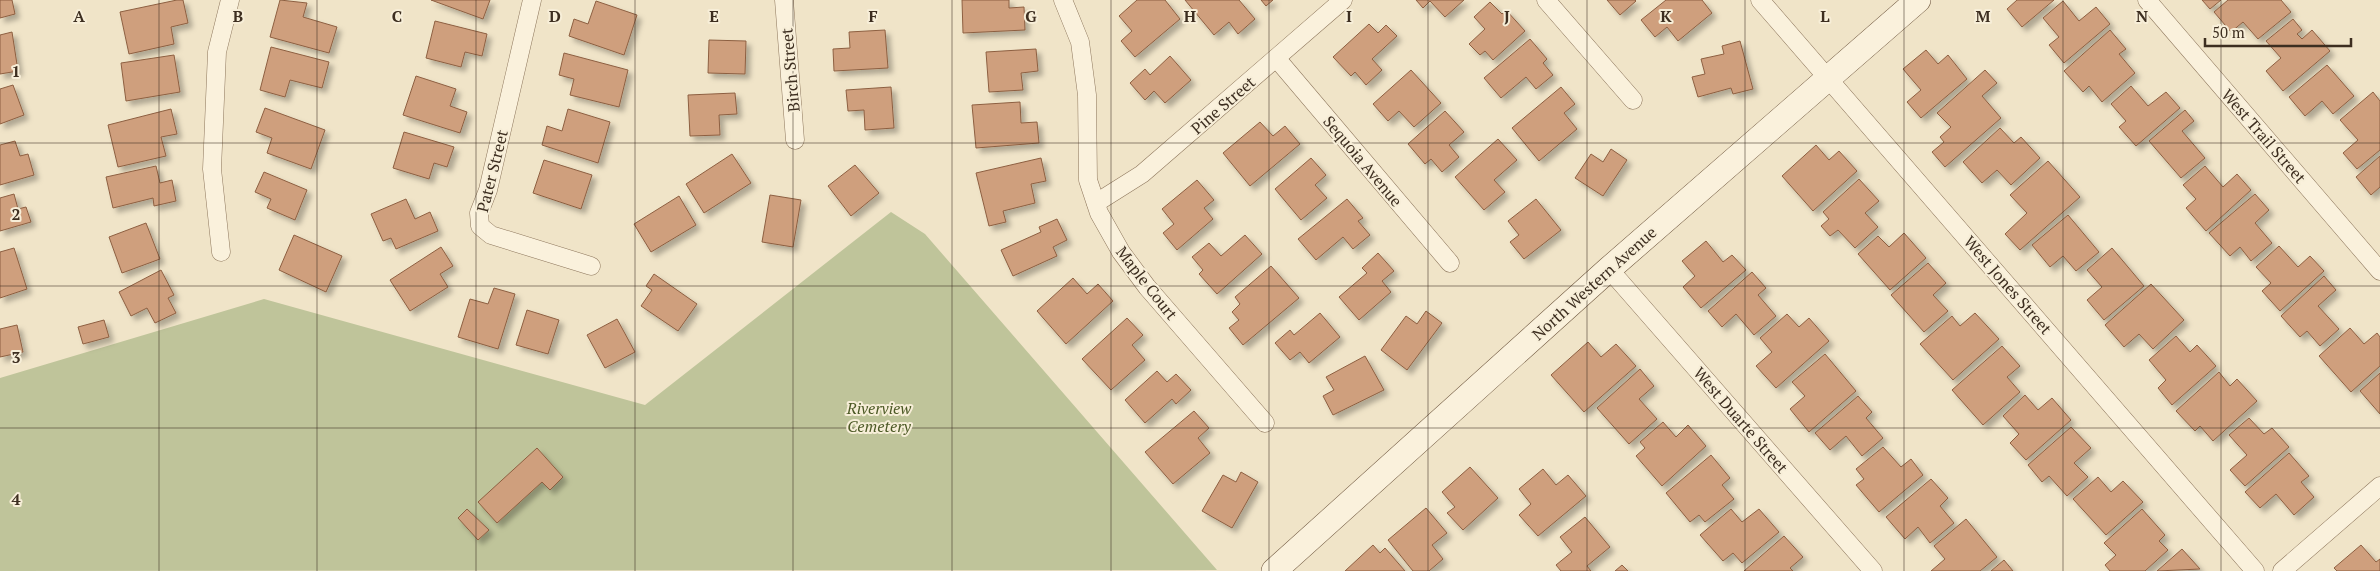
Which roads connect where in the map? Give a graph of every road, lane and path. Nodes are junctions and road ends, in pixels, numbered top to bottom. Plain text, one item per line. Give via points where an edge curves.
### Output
1 (230, 0) edge
2 (532, 0) edge
3 (784, 0) edge
4 (1064, 0) edge
5 (1344, 0) edge
6 (1546, 0) edge
7 (1760, 0) edge
8 (1918, 0) edge
9 (2147, 0) edge
10 (1277, 59) junction
11 (1828, 77) junction
12 (1633, 100) dead end
13 (795, 140) dead end
14 (1096, 203) junction
15 (222, 252) dead end
16 (1450, 263) dead end
17 (591, 266) dead end
18 (1609, 269) junction
19 (2380, 272) edge
20 (1265, 423) dead end
21 (2380, 486) edge
22 (1274, 571) edge
23 (1873, 571) edge
24 (2255, 571) edge
25 (2282, 571) edge

1 - 15 street via 216,52 212,169
2 - 17 street, Pater Street via 480,213 480,226 491,235
3 - 13 street, Birch Street
4 - 14 street, Maple Court via 1080,42 1087,95 1088,180
5 - 10 street, Pine Street
6 - 12 street
7 - 11 street, West Jones Street
8 - 11 main road, North Western Avenue
9 - 19 street, West Trail Street
10 - 14 street, Pine Street via 1142,174
10 - 16 street, Sequoia Avenue
11 - 18 main road, North Western Avenue
11 - 24 street, West Jones Street
14 - 20 street, Maple Court via 1120,252
18 - 22 main road, North Western Avenue
18 - 23 street, West Duarte Street
21 - 25 street

